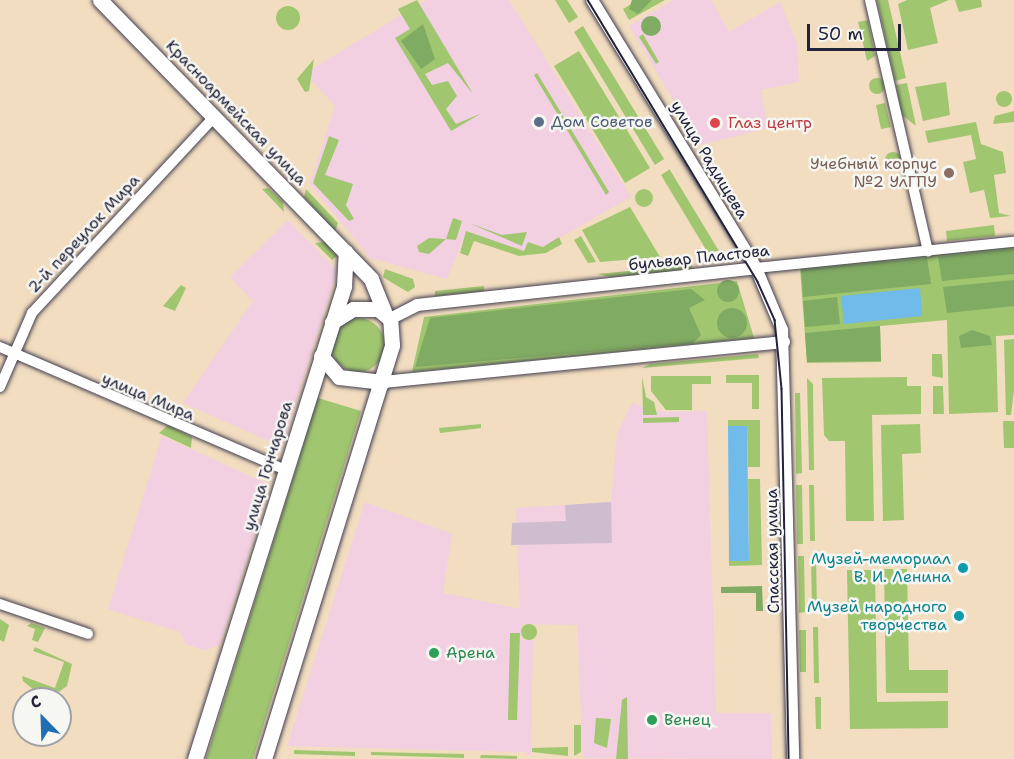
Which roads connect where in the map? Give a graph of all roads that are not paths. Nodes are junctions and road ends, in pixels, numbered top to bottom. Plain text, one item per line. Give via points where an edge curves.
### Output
1 (100, 0) edge
2 (592, 0) edge
3 (870, 0) edge
4 (214, 117) junction
5 (1014, 242) edge
6 (928, 251) junction
7 (346, 252) junction
8 (756, 268) junction
9 (387, 316) junction
10 (332, 322) junction
11 (784, 342) junction
12 (0, 348) edge
13 (13, 353) junction
14 (321, 356) junction
15 (383, 382) junction
16 (0, 387) edge
17 (286, 470) junction
18 (0, 604) edge
19 (88, 634) dead end
20 (195, 759) edge
21 (264, 759) edge
22 (793, 759) edge

1 - 4 main road, Красноармейская улица
2 - 8 street, улица Радищева
3 - 6 street
4 - 7 main road, Красноармейская улица
4 - 13 street, 2-й переулок Мира via 43,300
5 - 6 street, бульвар Пластова
6 - 8 street, бульвар Пластова
7 - 9 main road via 371,279
7 - 10 main road, улица Гончарова via 347,271
8 - 9 street, бульвар Пластова via 417,305
8 - 11 street, улица Радищева
9 - 10 main road via 353,309
9 - 15 main road via 392,345
10 - 14 main road, улица Гончарова
11 - 15 street
11 - 22 street, Спасская улица
12 - 13 street, улица Мира
13 - 16 street, 2-й переулок Мира
13 - 17 street, улица Мира
14 - 15 main road via 339,377
14 - 17 main road, улица Гончарова
15 - 21 main road
17 - 20 main road, улица Гончарова
18 - 19 street

